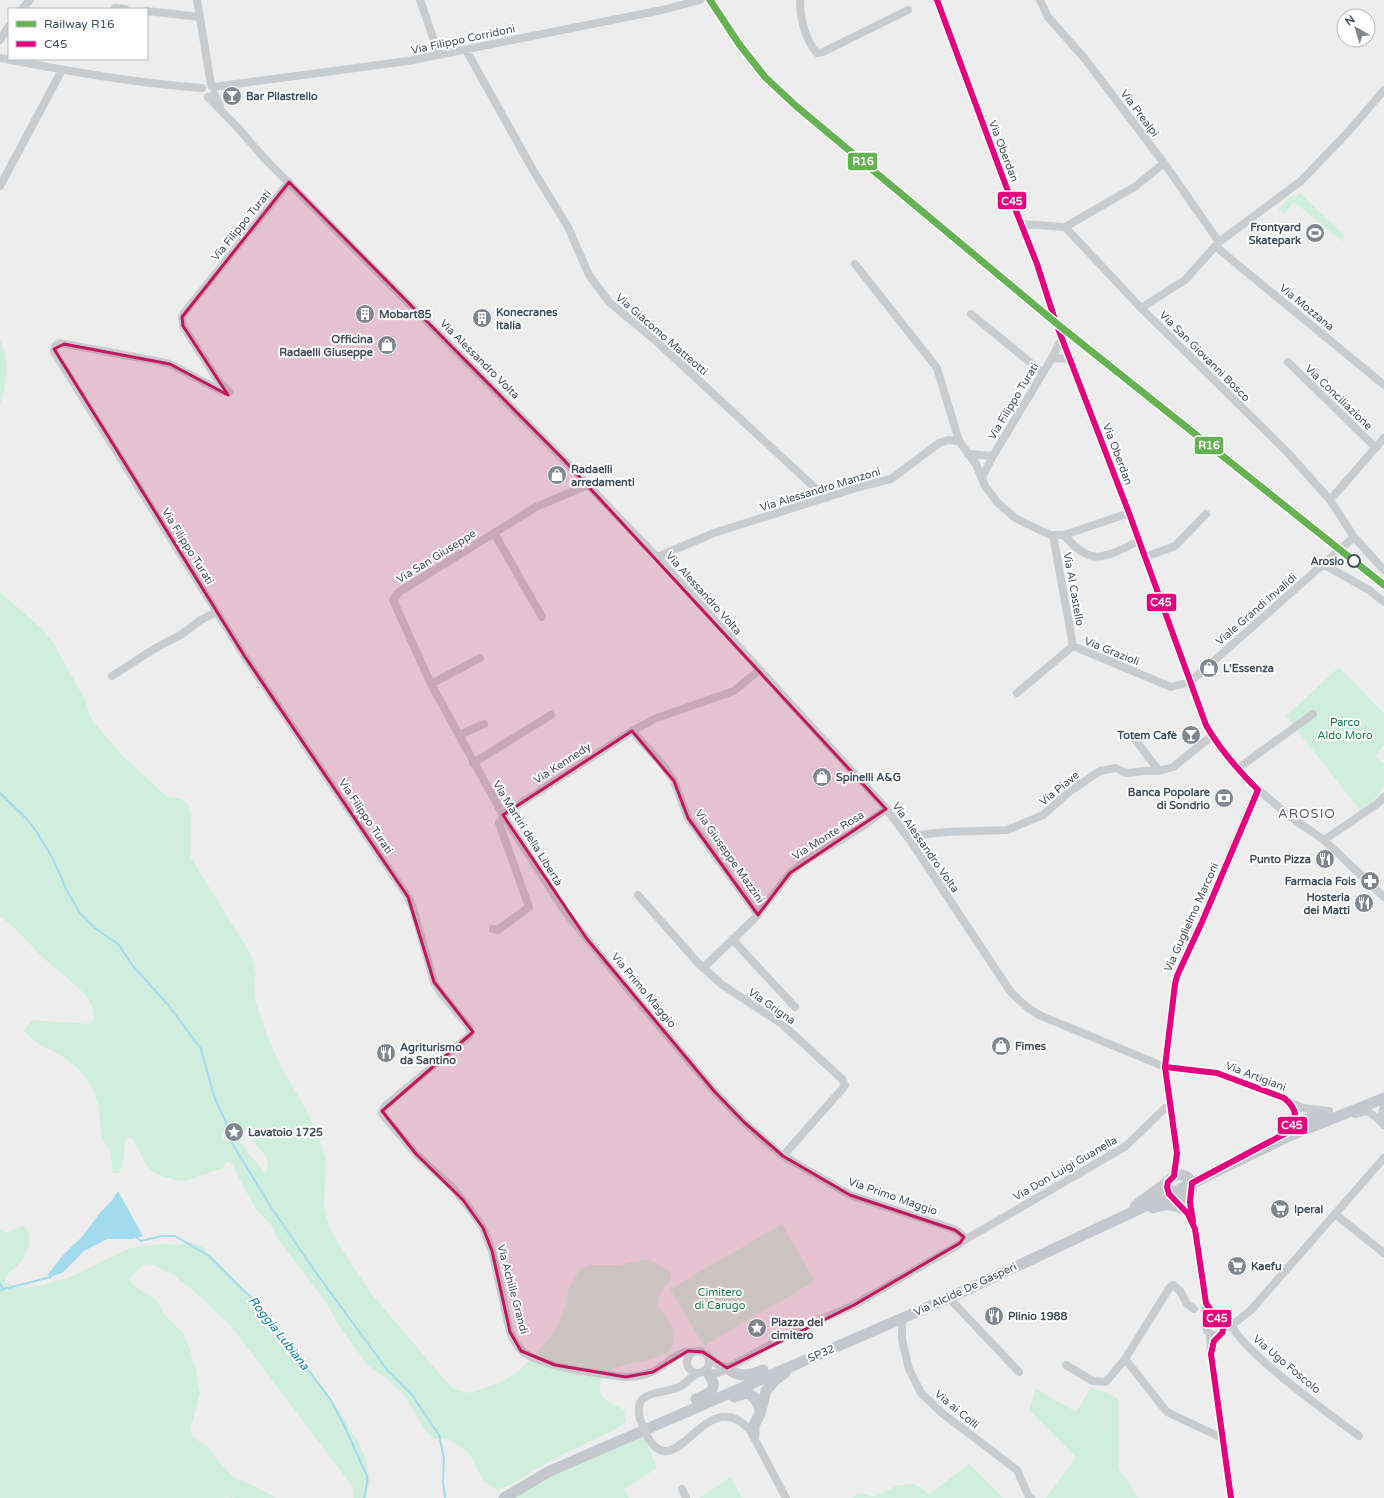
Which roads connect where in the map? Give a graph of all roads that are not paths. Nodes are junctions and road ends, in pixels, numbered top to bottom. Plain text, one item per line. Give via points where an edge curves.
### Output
1 (30, 0) edge
2 (197, 0) edge
3 (420, 0) edge
4 (699, 0) edge
5 (800, 0) edge
6 (936, 0) edge
7 (1040, 0) edge
8 (23, 8) edge
9 (908, 10) dead end
10 (148, 11) edge
11 (200, 17) junction
12 (8, 28) edge
13 (0, 40) edge
14 (466, 50) junction
15 (439, 55) junction
16 (10, 60) edge
17 (62, 70) junction
18 (209, 90) junction
19 (1384, 90) edge
20 (1164, 163) junction
21 (289, 182) junction
22 (0, 186) edge
23 (1021, 224) junction
24 (1065, 227) junction
25 (1217, 244) junction
26 (855, 264) dead end
27 (1142, 308) junction
28 (971, 314) dead end
29 (1062, 338) junction
30 (1052, 358) junction
31 (1071, 359) junction
32 (1288, 362) dead end
33 (1043, 373) junction
34 (1384, 385) edge
35 (1384, 438) edge
36 (959, 441) junction
37 (1376, 448) junction
38 (968, 454) junction
39 (993, 456) junction
40 (982, 477) junction
41 (588, 485) junction
42 (826, 498) junction
43 (1330, 500) junction
44 (1129, 513) junction
45 (1206, 514) dead end
46 (494, 533) junction
47 (1053, 535) junction
48 (1064, 535) junction
49 (1354, 537) junction
50 (1139, 540) junction
51 (657, 557) junction
52 (1145, 557) junction
53 (1323, 564) junction
54 (1384, 570) edge
55 (393, 600) joint
56 (1384, 602) edge
57 (216, 612) junction
58 (542, 617) dead end
59 (1073, 646) junction
60 (480, 658) dead end
61 (759, 670) junction
62 (112, 676) dead end
63 (1190, 682) junction
64 (431, 684) junction
65 (1017, 694) dead end
66 (1313, 714) dead end
67 (551, 715) dead end
68 (484, 724) dead end
69 (632, 731) junction
70 (1131, 734) dead end
71 (459, 735) junction
72 (1212, 736) junction
73 (473, 763) junction
74 (1237, 769) junction
75 (1159, 771) junction
76 (1258, 790) junction
77 (1384, 797) edge
78 (886, 809) junction
79 (503, 815) junction
80 (910, 840) junction
81 (1324, 840) junction
82 (638, 895) dead end
83 (1384, 897) edge
84 (566, 913) joint
85 (758, 915) junction
86 (493, 929) dead end
87 (732, 940) junction
88 (703, 968) junction
89 (795, 1007) dead end
90 (1165, 1067) junction
91 (1384, 1091) edge
92 (1384, 1098) edge
93 (1291, 1103) junction
94 (1171, 1104) junction
95 (1384, 1106) edge
96 (1329, 1111) junction
97 (382, 1114) joint
98 (1384, 1124) edge
99 (1291, 1131) junction
100 (783, 1156) junction
101 (1384, 1158) edge
102 (1190, 1185) junction
103 (1171, 1189) junction
104 (1136, 1209) junction
105 (1185, 1210) junction
106 (1335, 1214) junction
107 (1192, 1220) junction
108 (963, 1241) junction
109 (1384, 1253) edge
110 (949, 1298) junction
111 (1194, 1309) dead end
112 (902, 1318) junction
113 (1220, 1327) junction
114 (1242, 1341) junction
115 (847, 1342) joint
116 (693, 1352) junction
117 (708, 1356) junction
118 (1125, 1358) junction
119 (671, 1361) junction
120 (798, 1363) junction
121 (1066, 1365) dead end
122 (727, 1368) junction
123 (690, 1371) junction
124 (704, 1372) junction
125 (1019, 1372) dead end
126 (760, 1412) junction
127 (674, 1416) junction
128 (654, 1425) junction
129 (754, 1435) junction
130 (1360, 1436) dead end
131 (1222, 1438) junction
132 (682, 1489) dead end
133 (506, 1496) edge
134 (686, 1498) edge
135 (786, 1498) edge
136 (1031, 1498) edge
137 (1231, 1498) edge

1 - 8 street
2 - 11 street
3 - 15 street
4 - 14 street, Via Filippo Corridoni via 662,10
5 - 9 street via 800,10 808,39 817,53
6 - 23 street, Via Oberdan
7 - 20 street, Via Prealpi via 1048,18 1085,59
10 - 11 street
11 - 18 street via 208,64
12 - 13 street
14 - 15 street, Via Filippo Corridoni
14 - 42 street, Via Giacomo Matteotti via 568,227 589,275 609,302 656,341
15 - 18 street, Via Filippo Corridoni via 228,85
16 - 17 street
17 - 18 street
17 - 22 street
18 - 21 street, Via Alessandro Volta via 225,115
19 - 25 street via 1301,181
20 - 24 street via 1136,186
20 - 25 street, Via Prealpi
21 - 41 street, Via Alessandro Volta
21 - 57 street, Via Filippo Turati via 182,317 183,326 217,379 229,392 219,390 170,364 64,344 58,344 54,349
23 - 24 street
23 - 29 street, Via Oberdan
24 - 27 street, Via San Giovanni Bosco
25 - 27 street via 1185,280
25 - 34 street, Via Mozzana
26 - 36 street via 937,368
27 - 43 street, Via San Giovanni Bosco via 1288,453
28 - 33 street
29 - 30 street, Via Filippo Turati
29 - 31 street, Via Oberdan
30 - 31 street, Via Filippo Turati
30 - 33 street, Via Filippo Turati
31 - 44 street, Via Oberdan
32 - 37 street, Via Conciliazione
33 - 39 street, Via Filippo Turati
35 - 37 street
36 - 38 street
36 - 42 street, Via Alessandro Manzoni via 948,440 939,443 891,479
37 - 43 street
38 - 39 street, Via Filippo Turati
38 - 40 street
39 - 40 street, Via Filippo Turati
40 - 47 street via 985,486 998,503 1015,518 1030,527
41 - 46 street, Via San Giuseppe via 536,507
41 - 51 street, Via Alessandro Volta
42 - 51 street, Via Alessandro Manzoni via 714,533
43 - 49 street, Via San Giovanni Bosco
44 - 48 street
44 - 50 street, Via Oberdan
45 - 52 street via 1175,546
46 - 55 street, Via San Giuseppe via 398,592
46 - 58 street
47 - 48 street
47 - 59 street, Via Al Castello
48 - 50 street via 1071,544 1092,556 1108,554
49 - 53 street, Viale Grandi Invalidi
49 - 54 street, Via San Giovanni Bosco
50 - 52 street, Via Oberdan
51 - 61 street, Via Alessandro Volta
52 - 63 street, Via Oberdan
53 - 56 street via 1369,590
53 - 63 street, Viale Grandi Invalidi
55 - 64 street, Via Martiri della Libertà
57 - 62 street
57 - 97 street, Via Filippo Turati via 408,897 434,982 470,1030 469,1036 385,1106
59 - 63 street, Via Grazioli via 1171,687
59 - 65 street, Via Grazioli
60 - 64 street
61 - 69 street, Via Kennedy via 734,691 654,719
61 - 78 street, Via Alessandro Volta
63 - 72 street, Via Oberdan
64 - 71 street, Via Martiri della Libertà
66 - 74 street
67 - 73 street
68 - 71 street
69 - 79 street, Via Kennedy
69 - 85 street, Via Giuseppe Mazzini via 674,781 688,818
70 - 75 street
71 - 73 street, Via Martiri della Libertà
72 - 74 street, Via Oberdan
72 - 75 street, Via Piave via 1173,767
73 - 79 street, Via Martiri della Libertà
74 - 76 street, Via Oberdan
75 - 80 street, Via Piave via 1126,773 1116,768 1100,771 1069,792 1043,815 1007,830 940,832 917,835
76 - 81 street, Via Oberdan via 1289,816
76 - 90 street, Via Guglielmo Marconi via 1201,924 1177,973
77 - 81 street
78 - 80 street, Via Alessandro Volta
78 - 85 street, Via Monte Rosa via 862,827 805,860 790,873
79 - 84 street, Via Martiri della Libertà
79 - 86 street via 499,823 529,908 498,930
80 - 90 street, Via Alessandro Volta via 1019,1001 1039,1015
81 - 83 street, Via Oberdan
82 - 88 street, Via Grigna
84 - 100 street, Via Primo Maggio via 715,1092 745,1123
85 - 87 street, Via Monte Rosa
87 - 88 street, Via Monte Rosa
87 - 89 street
88 - 100 street, Via Grigna via 726,988 782,1024 844,1082 843,1088
90 - 93 street, Via Artigiani via 1217,1073 1284,1098
90 - 94 street, Via Guglielmo Marconi
91 - 96 main road, Via Alcide De Gasperi / SP32
92 - 99 main road, Via Alcide De Gasperi / SP32
93 - 96 street, Via Artigiani via 1303,1108
93 - 99 street, Via Artigiani via 1296,1117
94 - 103 street, Via Guglielmo Marconi via 1177,1153
94 - 108 street, Via Don Luigi Guanella via 1126,1146
95 - 98 street
96 - 99 main road, Via Alcide De Gasperi / SP32
97 - 119 street, Via Achille Grandi via 416,1154 452,1187 483,1228 492,1250 510,1332 522,1351 535,1359 555,1365 626,1377 653,1372
98 - 99 street, Via Alcide De Gasperi via 1367,1111 1297,1136
99 - 102 main road, Via Alcide De Gasperi / SP32
99 - 102 main road, Via Alcide De Gasperi / SP32
100 - 108 street, Via Primo Maggio via 850,1195 951,1228 962,1234
101 - 106 street
102 - 103 main road, Via Alcide De Gasperi / SP32
102 - 103 main road via 1182,1175
102 - 107 street
103 - 104 main road, Via Alcide De Gasperi / SP32
103 - 105 street
104 - 105 main road via 1143,1211 1168,1204
104 - 110 main road, Via Alcide De Gasperi / SP32
105 - 107 street
106 - 109 street
106 - 113 street via 1251,1310 1241,1318
107 - 113 street via 1206,1303
108 - 122 street via 854,1305 801,1328
110 - 112 main road, Via Alcide De Gasperi / SP32
110 - 125 street
111 - 118 street via 1187,1304 1176,1287 1170,1286
112 - 115 main road, Via Alcide De Gasperi / SP32
112 - 136 street, Via ai Colli via 902,1340 909,1369 921,1393 942,1413 1017,1470
113 - 114 street, Via Ugo Foscolo
113 - 114 street, Via Ugo Foscolo
113 - 131 street via 1211,1354
114 - 130 street, Via Ugo Foscolo via 1277,1372
115 - 120 main road, SP32 / SP32
116 - 117 street via 703,1352
116 - 119 street, Via Achille Grandi via 682,1353
116 - 123 street via 687,1359
117 - 122 street
117 - 124 street via 708,1366
118 - 121 street via 1106,1382 1093,1381
118 - 131 street via 1167,1412
119 - 123 street via 681,1360
120 - 122 main road via 781,1363 750,1375 740,1375
120 - 126 main road via 771,1384
120 - 127 main road, SP32
122 - 124 street via 716,1373
123 - 124 street
123 - 129 street, bridge via 681,1386 651,1394 639,1404 640,1419 650,1442 659,1449 674,1450 711,1420 725,1418 738,1421
124 - 128 main road via 714,1384 711,1392 666,1413
126 - 127 main road via 756,1400 746,1393 686,1417
126 - 129 main road via 754,1425
127 - 128 main road, SP32
128 - 133 main road, SP32 via 550,1471
129 - 135 street
131 - 137 street
132 - 134 street

